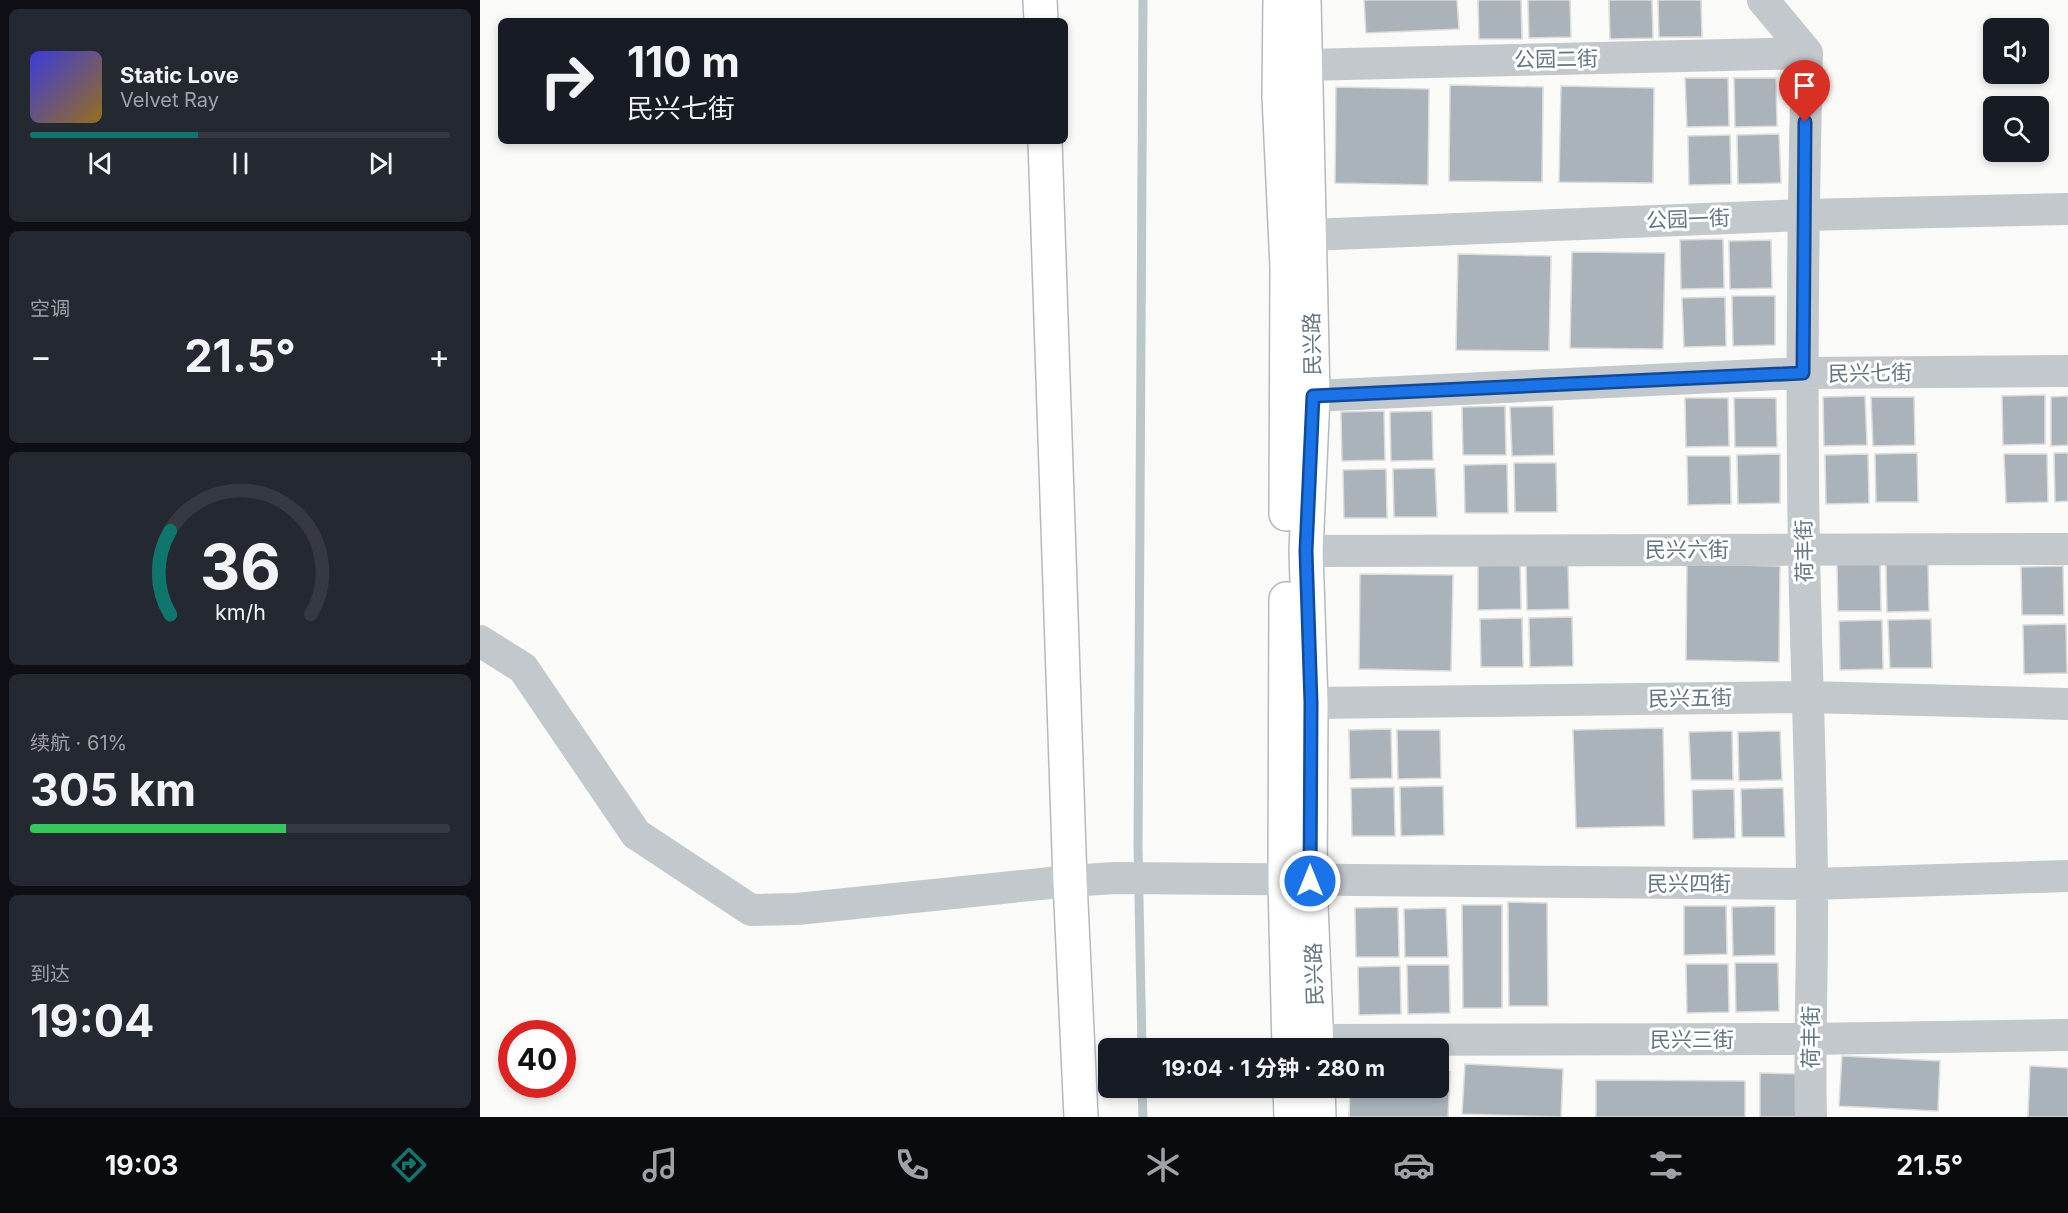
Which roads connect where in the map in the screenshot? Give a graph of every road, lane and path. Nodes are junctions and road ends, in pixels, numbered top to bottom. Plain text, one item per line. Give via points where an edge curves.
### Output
1 (1040, 0) edge
2 (1280, 0) edge
3 (1304, 0) edge
4 (1763, 0) edge
5 (1041, 18) edge
6 (1807, 53) junction
7 (1304, 65) junction
8 (1045, 144) edge
9 (2068, 209) edge
10 (1803, 215) junction
11 (1309, 235) junction
12 (2068, 371) edge
13 (1803, 373) junction
14 (1313, 396) junction
15 (1804, 548) junction
16 (2068, 549) edge
17 (1306, 551) junction
18 (480, 641) edge
19 (1808, 697) junction
20 (1311, 703) junction
21 (2068, 704) edge
22 (2068, 876) edge
23 (1070, 881) junction
24 (1298, 881) junction
25 (1812, 884) junction
26 (2068, 1035) edge
27 (1308, 1038) edge
28 (1809, 1039) junction
29 (1449, 1044) edge
30 (1290, 1098) edge
31 (1318, 1098) edge
32 (1081, 1117) edge
33 (1291, 1117) edge
34 (1319, 1117) edge
35 (1811, 1117) edge

1 - 5 street
2 - 24 street, 民兴路
3 - 7 street, 民兴路
4 - 6 street
6 - 7 street, 公园二街
6 - 10 street, 荷丰街
7 - 11 street, 民兴路
8 - 23 street
9 - 10 street, 公园一街
10 - 11 street, 公园一街
10 - 13 street, 荷丰街
11 - 14 street, 民兴路
12 - 13 street, 民兴七街
13 - 14 street, 民兴七街
13 - 15 street, 荷丰街
14 - 17 street, 民兴路
15 - 16 street, 民兴六街
15 - 17 street, 民兴六街
15 - 19 street, 荷丰街
17 - 20 street, 民兴路
18 - 23 street, 民兴四街 via 523,668 636,834 751,910 796,909
19 - 20 street, 民兴五街
19 - 21 street, 民兴五街
19 - 25 street, 荷丰街
20 - 24 street, 民兴路
22 - 25 street, 民兴四街
23 - 24 street, 民兴四街
23 - 32 street
24 - 25 street, 民兴四街
24 - 27 street, 民兴路
25 - 28 street, 荷丰街
26 - 28 street, 民兴三街
28 - 29 street, 民兴三街
28 - 35 street, 荷丰街
30 - 33 street
31 - 34 street

